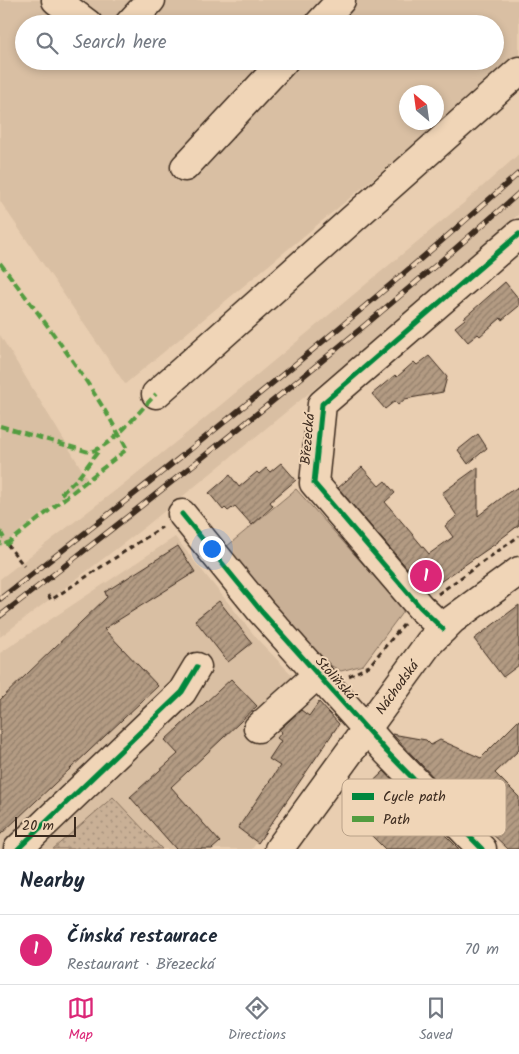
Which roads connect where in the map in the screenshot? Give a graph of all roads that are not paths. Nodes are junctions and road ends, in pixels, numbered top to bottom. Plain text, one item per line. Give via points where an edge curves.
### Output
1 (151, 0) edge
2 (341, 0) edge
3 (60, 1) edge
4 (77, 15) edge
5 (137, 15) edge
6 (327, 15) edge
7 (276, 70) edge
8 (519, 71) edge
9 (185, 167) dead end
10 (519, 234) edge
11 (156, 394) dead end
12 (182, 514) road end
13 (519, 571) edge
14 (442, 628) junction
15 (197, 667) dead end
16 (318, 674) junction
17 (258, 728) dead end
18 (366, 728) junction
19 (415, 779) edge
20 (470, 836) edge
21 (18, 849) edge
22 (279, 849) edge
23 (482, 849) edge

1 - 5 street
2 - 6 street
3 - 4 street
7 - 9 street
8 - 11 street
10 - 14 street, Březecká via 322,404 314,483 420,607
12 - 16 street, Stoliňská via 261,611
13 - 14 street, Náchodská
14 - 18 street, Náchodská
15 - 21 street via 182,692
16 - 17 street
16 - 18 street, Stoliňská
18 - 19 street, Stoliňská
18 - 22 street, Náchodská
20 - 23 street, Stoliňská

